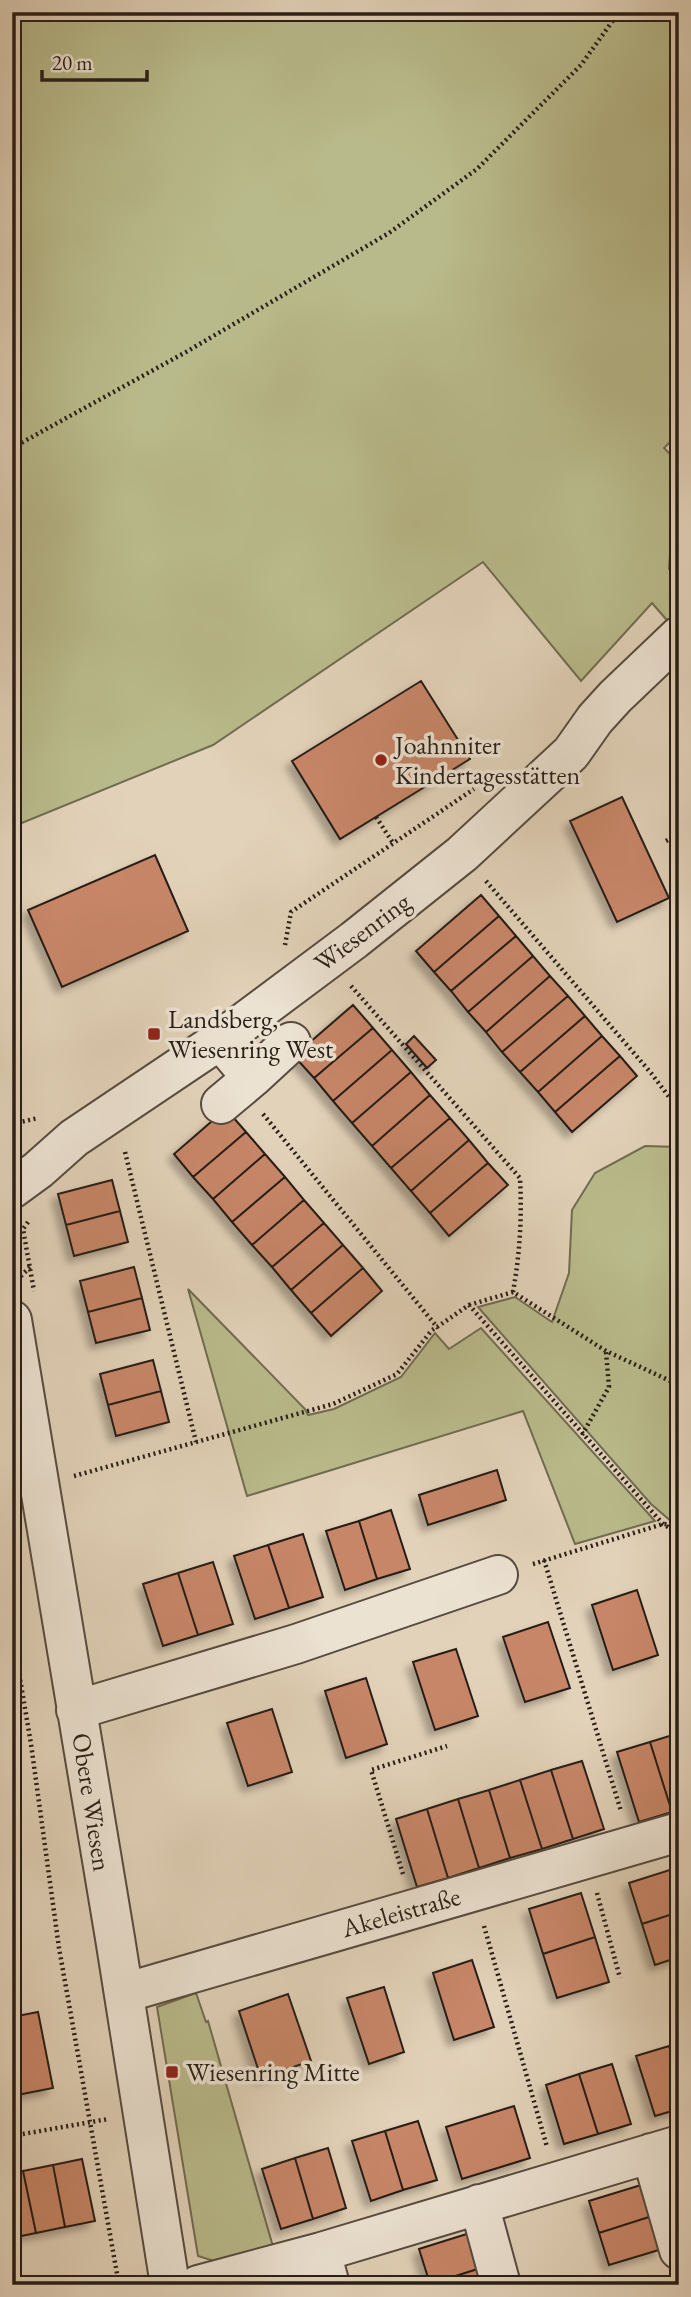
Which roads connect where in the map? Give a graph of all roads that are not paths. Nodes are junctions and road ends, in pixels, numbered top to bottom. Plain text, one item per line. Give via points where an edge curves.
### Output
1 (679, 636) edge
2 (220, 1040) junction
3 (291, 1042) dead end
4 (252, 1078) junction
5 (221, 1104) dead end
6 (12, 1189) edge
7 (12, 1320) edge
8 (498, 1575) road end
9 (76, 1710) junction
10 (679, 1832) edge
11 (124, 1993) junction
12 (665, 2149) edge
13 (479, 2204) junction
14 (679, 2250) edge
15 (326, 2268) edge
16 (170, 2285) edge
17 (198, 2285) edge
18 (501, 2285) edge

1 - 2 street, Wiesenring via 615,697 571,753 462,854
2 - 4 street
2 - 6 street, Wiesenring via 74,1138
3 - 4 street
4 - 5 street
7 - 9 street, Obere Wiesen
8 - 9 street via 296,1644
9 - 11 street, Obere Wiesen
10 - 11 street, Akeleistraße
11 - 16 street, Obere Wiesen
12 - 13 street
12 - 14 street
13 - 15 street
13 - 18 street
15 - 17 street

